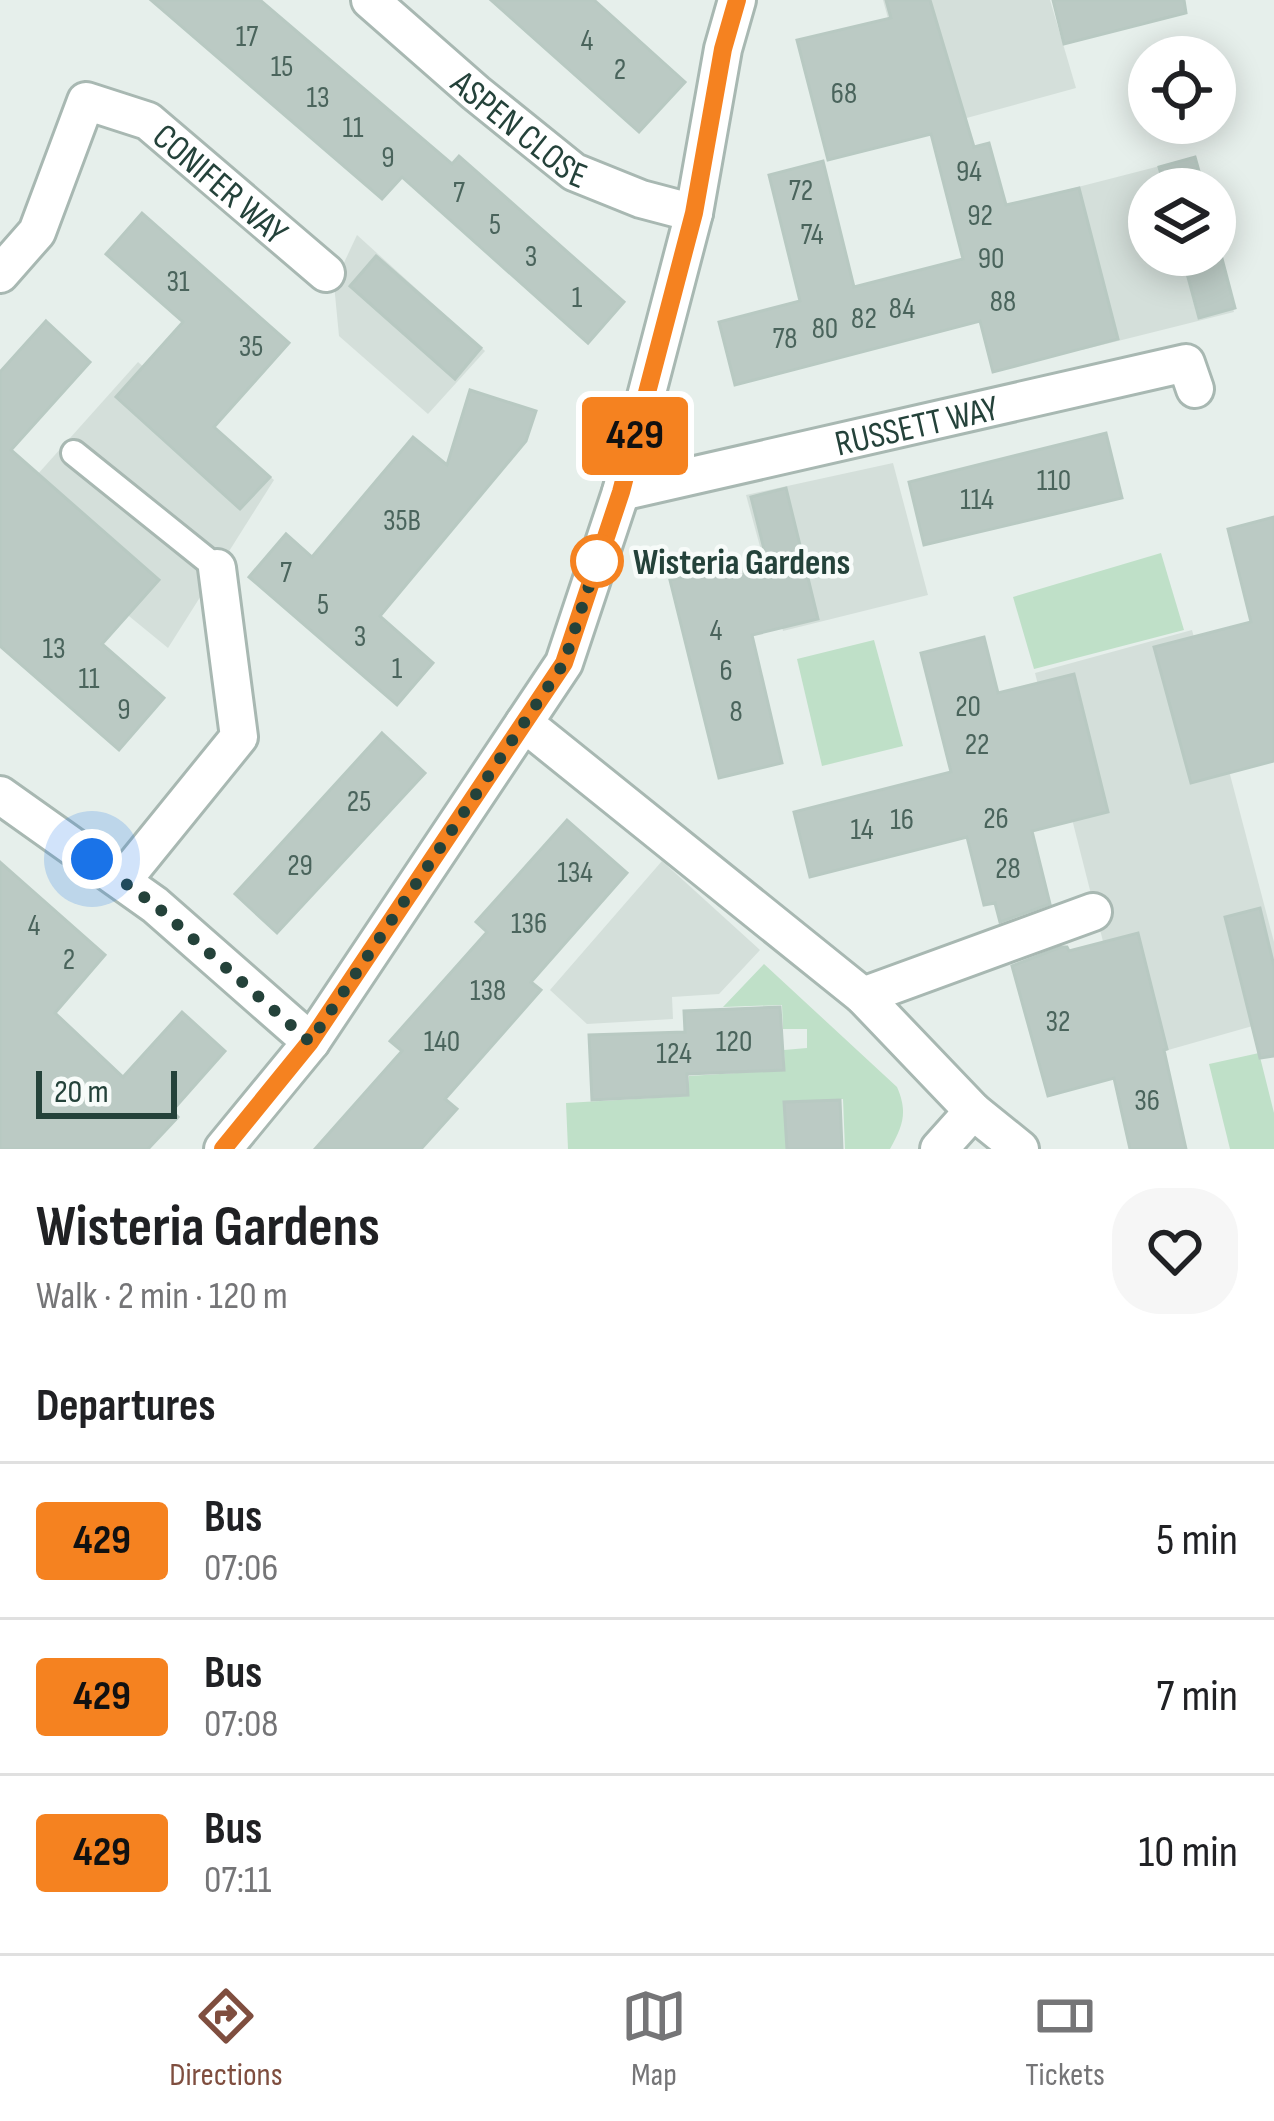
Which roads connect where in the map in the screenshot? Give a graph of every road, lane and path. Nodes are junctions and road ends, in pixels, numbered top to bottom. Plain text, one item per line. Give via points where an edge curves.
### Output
1 (370, 0) edge
2 (737, 0) edge
3 (694, 213) junction
4 (326, 273) dead end
5 (0, 274) edge
6 (1195, 389) dead end
7 (74, 453) dead end
8 (621, 492) junction
9 (217, 568) joint
10 (524, 723) junction
11 (0, 795) edge
12 (123, 880) junction
13 (1093, 912) dead end
14 (863, 996) junction
15 (310, 1042) junction
16 (974, 1111) junction
17 (228, 1147) edge
18 (939, 1149) edge
19 (1020, 1149) edge

1 - 3 street, ASPEN CLOSE via 574,172
2 - 3 street
3 - 8 street
4 - 5 street, CONIFER WAY via 148,121 86,101 37,232
6 - 8 street, RUSSETT WAY via 1186,363
7 - 9 lane
8 - 10 street via 564,663
9 - 12 street via 238,737
10 - 14 street
10 - 15 street
11 - 12 street
12 - 15 street
13 - 14 street
14 - 16 street
15 - 17 street
16 - 18 street
16 - 19 street

